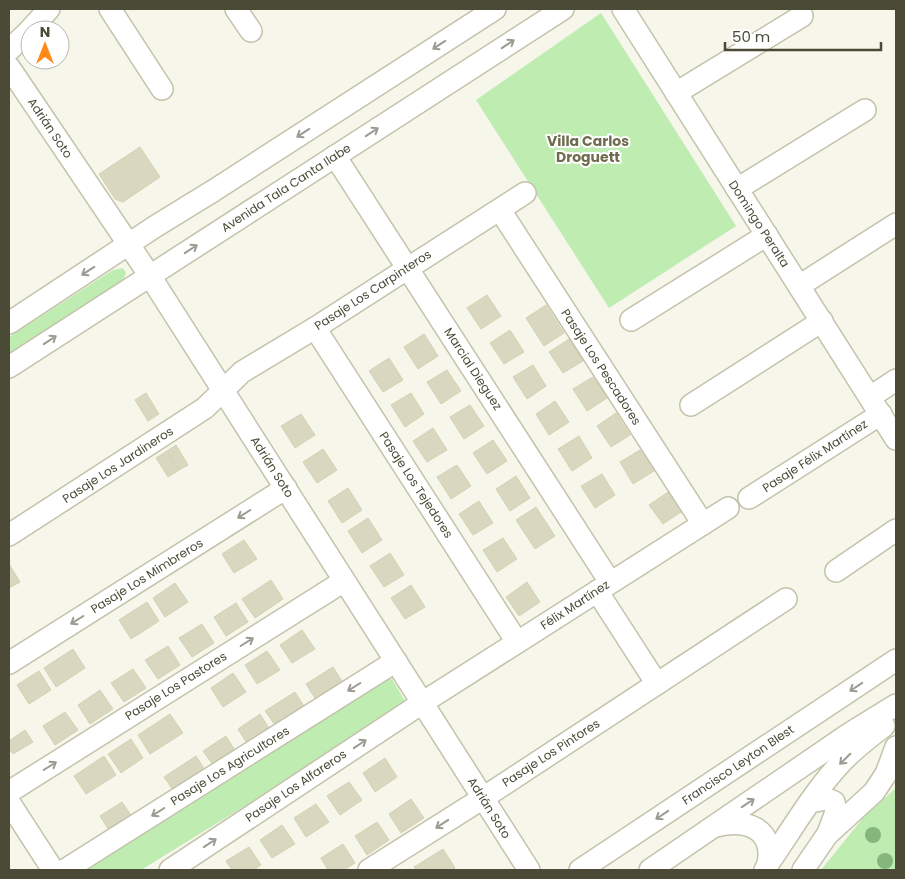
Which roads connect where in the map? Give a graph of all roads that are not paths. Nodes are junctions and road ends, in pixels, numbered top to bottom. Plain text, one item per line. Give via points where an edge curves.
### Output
1 (49, 9) edge
2 (110, 9) edge
3 (236, 9) edge
4 (495, 9) edge
5 (563, 9) edge
6 (622, 9) edge
7 (802, 16) dead end
8 (251, 31) dead end
9 (9, 50) edge
10 (9, 67) edge
11 (162, 89) dead end
12 (676, 93) junction
13 (865, 110) dead end
14 (335, 156) junction
15 (737, 189) junction
16 (525, 193) dead end
17 (500, 210) junction
18 (896, 224) edge
19 (767, 235) junction
20 (129, 244) junction
21 (407, 268) junction
22 (150, 276) junction
23 (799, 286) junction
24 (631, 320) dead end
25 (822, 321) junction
26 (9, 324) edge
27 (315, 328) junction
28 (9, 367) edge
29 (896, 380) edge
30 (223, 390) junction
31 (691, 405) dead end
32 (875, 406) junction
33 (896, 439) edge
34 (286, 488) junction
35 (749, 498) dead end
36 (728, 508) dead end
37 (703, 524) junction
38 (896, 530) edge
39 (9, 535) edge
40 (836, 571) dead end
41 (344, 581) junction
42 (604, 587) junction
43 (786, 599) dead end
44 (517, 642) junction
45 (896, 660) edge
46 (396, 661) junction
47 (9, 664) edge
48 (657, 684) junction
49 (422, 703) junction
50 (896, 705) edge
51 (896, 717) edge
52 (896, 747) edge
53 (9, 792) edge
54 (483, 798) junction
55 (9, 802) edge
56 (810, 802) junction
57 (713, 827) junction
58 (827, 835) junction
59 (767, 867) edge
60 (53, 870) edge
61 (65, 870) edge
62 (170, 870) edge
63 (369, 870) edge
64 (529, 870) edge
65 (580, 870) edge
66 (650, 870) edge
67 (804, 870) edge

1 - 9 street
2 - 11 street
3 - 8 street
4 -> 20 street
14 -> 5 street, Avenida Tala Canta Ilabe
6 - 12 street, Domingo Peralta
7 - 12 street
10 - 20 street, Adrián Soto
12 - 15 street, Domingo Peralta
13 - 15 street
14 - 21 street, Marcial Dieguez
22 -> 14 street, Avenida Tala Canta Ilabe
15 - 19 street, Domingo Peralta
16 - 17 street, Pasaje Los Carpinteros
17 - 21 street, Pasaje Los Carpinteros
17 - 37 street, Pasaje Los Pescadores
18 - 23 street
19 - 23 street, Domingo Peralta
19 - 24 street
20 - 22 street, Adrián Soto
20 -> 26 street
21 - 27 street, Pasaje Los Carpinteros
21 - 42 street, Marcial Dieguez
28 -> 22 street, Avenida Tala Canta Ilabe
22 - 30 street, Adrián Soto
23 - 25 street, Domingo Peralta
25 - 31 street
25 - 32 street, Domingo Peralta
27 - 30 street, Pasaje Los Carpinteros via 242,372
27 - 44 street, Pasaje Los Tejedores
29 - 32 street, Pasaje Félix Martínez
30 - 34 street, Adrián Soto
30 - 39 street, Pasaje Los Jardineros via 205,408
32 - 33 street, Domingo Peralta
32 - 35 street, Pasaje Félix Martínez
34 - 41 street, Adrián Soto
34 -> 47 street, Pasaje Los Mimbreros
36 - 37 street, Félix Martínez
37 - 42 street, Félix Martínez
38 - 40 street
41 - 46 street, Adrián Soto
53 -> 41 street, Pasaje Los Pastores
42 - 44 street, Félix Martínez
42 - 48 street
43 - 48 street, Pasaje Los Pintores
44 - 49 street, Félix Martínez
45 -> 65 street, Francisco Leyton Blest
46 - 49 street, Adrián Soto
46 -> 61 street, Pasaje Los Agricultores
48 - 54 street, Pasaje Los Pintores
49 - 54 street, Adrián Soto
62 -> 49 street, Pasaje Los Alfareros
57 -> 50 street
51 -> 56 street via 849,754
52 - 58 street via 886,774 874,792
54 -> 63 street, Pasaje Los Pintores
54 - 64 street, Adrián Soto
55 - 60 street
56 - 58 street via 827,799 835,805 836,812
56 - 59 street
57 - 59 street via 736,823 758,830 768,847
57 - 66 street
58 - 67 street

